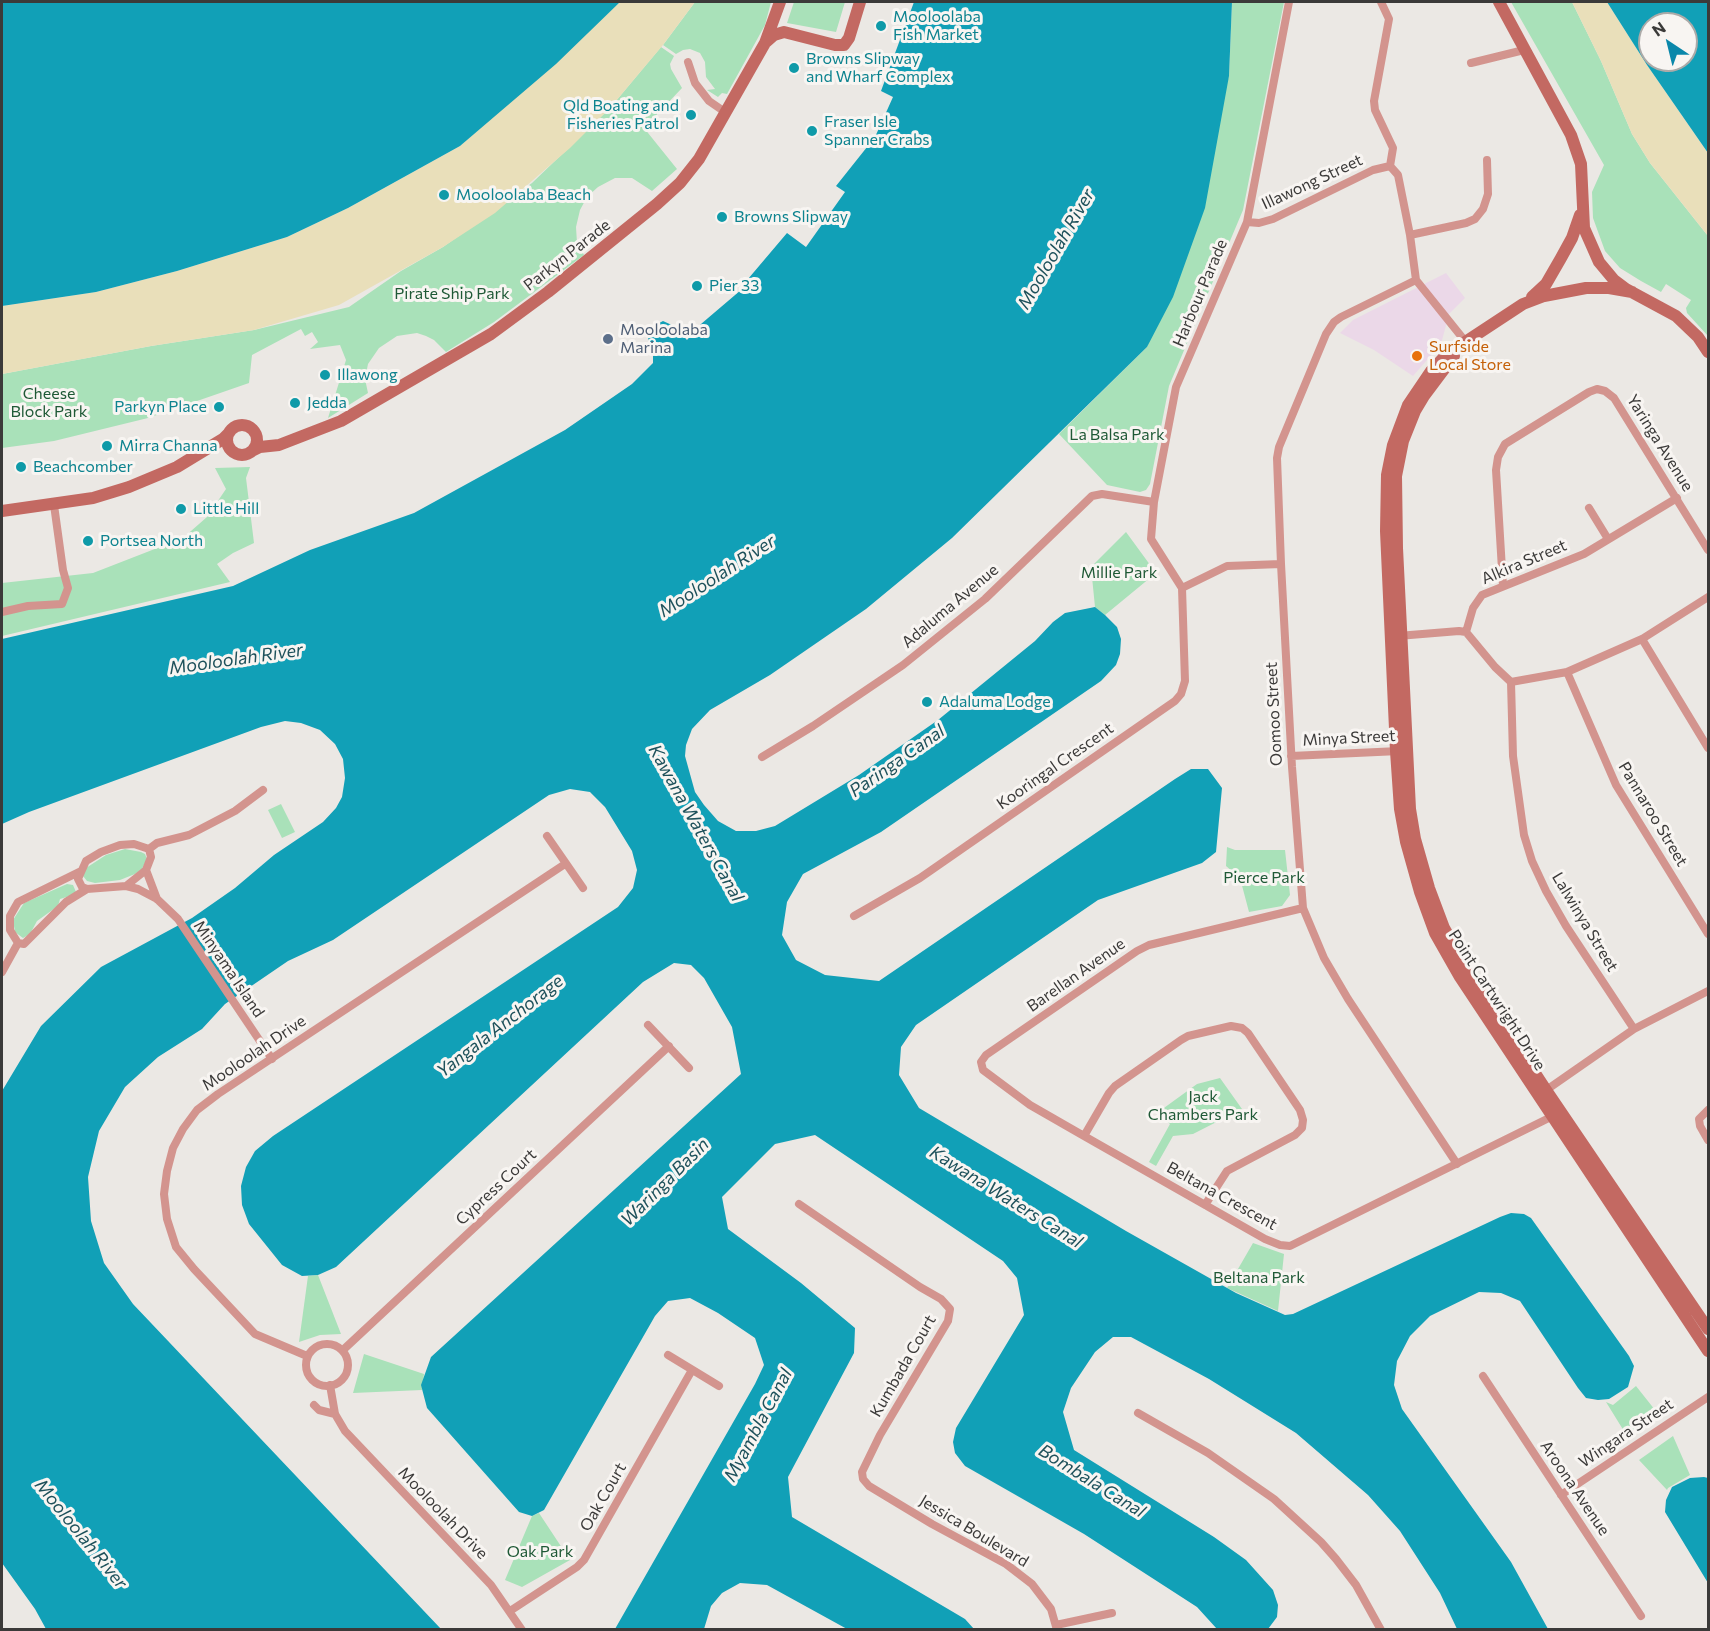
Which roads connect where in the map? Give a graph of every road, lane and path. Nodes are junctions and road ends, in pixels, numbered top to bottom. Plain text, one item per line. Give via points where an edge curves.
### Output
1 (780, 2) edge
2 (860, 2) edge
3 (1289, 2) edge
4 (1381, 2) edge
5 (1499, 2) edge
6 (776, 16) junction
7 (784, 32) junction
8 (765, 43) junction
9 (1524, 50) junction
10 (688, 62) dead end
11 (1471, 63) dead end
12 (725, 112) junction
13 (1487, 160) dead end
14 (1390, 166) junction
15 (1582, 208) junction
16 (1247, 222) junction
17 (1410, 235) junction
18 (1416, 280) junction
19 (1632, 292) junction
20 (1515, 309) junction
21 (1465, 341) junction
22 (1708, 352) edge
23 (229, 433) junction
24 (256, 433) junction
25 (293, 439) junction
26 (252, 451) junction
27 (235, 453) junction
28 (177, 467) junction
29 (1677, 498) junction
30 (1154, 502) junction
31 (54, 505) junction
32 (1589, 508) dead end
33 (2, 511) edge
34 (1608, 539) junction
35 (1707, 544) edge
36 (1281, 564) junction
37 (1503, 586) junction
38 (1182, 588) junction
39 (1708, 597) edge
40 (2, 612) edge
41 (1466, 632) junction
42 (1396, 636) junction
43 (1642, 639) junction
44 (1567, 672) junction
45 (1511, 682) junction
46 (1708, 748) edge
47 (1402, 751) junction
48 (1291, 756) junction
49 (762, 757) dead end
50 (262, 790) dead end
51 (547, 836) dead end
52 (149, 849) junction
53 (565, 864) junction
54 (146, 870) junction
55 (81, 871) junction
56 (126, 886) junction
57 (583, 888) dead end
58 (87, 889) junction
59 (157, 899) junction
60 (1304, 908) junction
61 (854, 916) dead end
62 (1708, 934) edge
63 (18, 944) junction
64 (2, 972) edge
65 (1708, 991) edge
66 (648, 1025) dead end
67 (1634, 1029) junction
68 (669, 1046) junction
69 (272, 1059) junction
70 (981, 1062) joint
71 (689, 1068) dead end
72 (1542, 1092) junction
73 (1708, 1110) edge
74 (1557, 1114) junction
75 (1084, 1136) junction
76 (1708, 1140) edge
77 (1457, 1164) junction
78 (799, 1204) dead end
79 (1205, 1205) junction
80 (1708, 1329) edge
81 (344, 1350) junction
82 (1708, 1351) edge
83 (668, 1355) dead end
84 (308, 1356) junction
85 (692, 1370) junction
86 (1483, 1376) dead end
87 (330, 1385) junction
88 (719, 1386) dead end
89 (1708, 1397) edge
90 (314, 1405) dead end
91 (1138, 1413) dead end
92 (335, 1414) junction
93 (862, 1472) joint
94 (1561, 1495) junction
95 (510, 1611) junction
96 (1112, 1612) dead end
97 (1641, 1616) dead end
98 (1056, 1627) edge
99 (522, 1629) edge
100 (1381, 1629) edge

1 - 6 street, Parkyn Parade
2 - 7 street via 844,45
3 - 16 street, Harbour Parade
4 - 14 street via 1389,19 1374,101 1393,148
5 - 9 street
6 - 7 street
6 - 8 street, Parkyn Parade
7 - 8 street, Parkyn Parade
8 - 12 street, Parkyn Parade
9 - 11 street
9 - 15 street via 1577,151
10 - 12 street via 695,83
12 - 25 street, Parkyn Parade via 699,159 674,189 524,310 491,334 341,421
13 - 17 street via 1488,195 1475,219
14 - 16 street, Illawong Street via 1372,170 1273,219
14 - 17 street via 1398,175
15 - 19 street via 1584,228 1599,262 1614,280
15 - 20 street, Point Cartwright Drive via 1572,238 1546,284
16 - 30 street, Harbour Parade via 1176,387
17 - 18 street
18 - 21 street
18 - 36 street, Oomoo Street via 1341,317 1326,334 1279,447
19 - 20 street, Point Cartwright Drive via 1579,289 1532,300
19 - 22 street via 1676,316
20 - 21 street, Point Cartwright Drive
21 - 42 street, Point Cartwright Drive via 1438,362 1411,399 1396,433 1386,531
23 - 24 street via 243,425
23 - 27 street via 228,444
23 - 28 street
24 - 25 street, Parkyn Parade via 267,440
24 - 26 street
25 - 26 street, Parkyn Parade
26 - 27 street
27 - 28 street via 220,452
28 - 31 street via 129,487
29 - 34 street, Alkira Street
29 - 35 street, Yaringa Avenue
29 - 37 street, Yaringa Avenue via 1614,398 1597,389 1589,392 1505,444 1498,457
30 - 38 street, Harbour Parade via 1150,538
30 - 49 street, Adaluma Avenue via 1092,496 986,599 903,665
31 - 33 street
31 - 40 street via 68,588 62,604
32 - 34 street
34 - 37 street, Alkira Street via 1584,554
36 - 38 street via 1227,567
36 - 48 street, Oomoo Street
37 - 41 street, Alkira Street via 1476,601
38 - 61 street, Kooringal Crescent via 1185,681 1175,700 920,878
39 - 43 street
41 - 42 street
41 - 45 street
42 - 47 street, Point Cartwright Drive
43 - 44 street
43 - 46 street
44 - 45 street
44 - 62 street, Pannaroo Street via 1616,785
45 - 67 street, Lalwinya Street via 1513,756 1524,835 1532,861 1566,926
47 - 48 street, Minya Street
47 - 72 street, Point Cartwright Drive via 1400,809 1420,892 1435,933 1460,977
48 - 60 street, Oomoo Street
50 - 52 street via 235,811 189,835 157,843
51 - 53 street
52 - 54 street, Minyama Island via 151,857
52 - 55 street via 134,844 101,852 86,861
53 - 57 street
53 - 69 street, Mooloolah Drive
54 - 56 street
54 - 59 street, Minyama Island
55 - 58 street via 79,884
55 - 63 street via 18,902 10,916 10,930
56 - 58 street, Minyama Island
56 - 59 street, Minyama Island
58 - 63 street, Minyama Island via 66,902 24,944
59 - 69 street, Minyama Island via 178,919
60 - 70 street, Barellan Avenue via 1149,945
60 - 77 street, Oomoo Street via 1324,958 1348,999
63 - 64 street, Minyama Island
65 - 67 street
66 - 68 street
67 - 72 street
68 - 71 street
68 - 81 street, Cypress Court
69 - 84 street, Mooloolah Drive via 197,1110 183,1129 167,1171 166,1211 176,1247 249,1328 269,1341
70 - 75 street, Beltana Crescent via 990,1077
72 - 74 street, Point Cartwright Drive
73 - 76 street via 1699,1119
74 - 77 street, Beltana Crescent
74 - 80 street, Point Cartwright Drive
74 - 82 street, Point Cartwright Drive
75 - 79 street, Beltana Crescent
75 - 79 street via 1115,1086 1181,1040 1231,1026 1242,1028 1300,1110 1302,1128 1227,1171
77 - 79 street, Beltana Crescent via 1290,1246 1265,1239
78 - 93 street, Kumbada Court via 941,1299 950,1309 948,1321
81 - 84 street via 324,1344
81 - 87 street via 346,1373
83 - 85 street
84 - 87 street via 310,1378
85 - 88 street
85 - 95 street, Oak Court via 584,1560
86 - 94 street, Aroona Avenue
87 - 92 street, Mooloolah Drive
89 - 94 street, Wingara Street
90 - 92 street
91 - 100 street via 1208,1453 1275,1499 1336,1559
92 - 95 street, Mooloolah Drive via 345,1431 491,1585
93 - 98 street, Jessica Boulevard via 869,1486 1006,1564 1032,1584 1051,1609
94 - 97 street, Aroona Avenue
95 - 99 street, Mooloolah Drive
96 - 98 street

